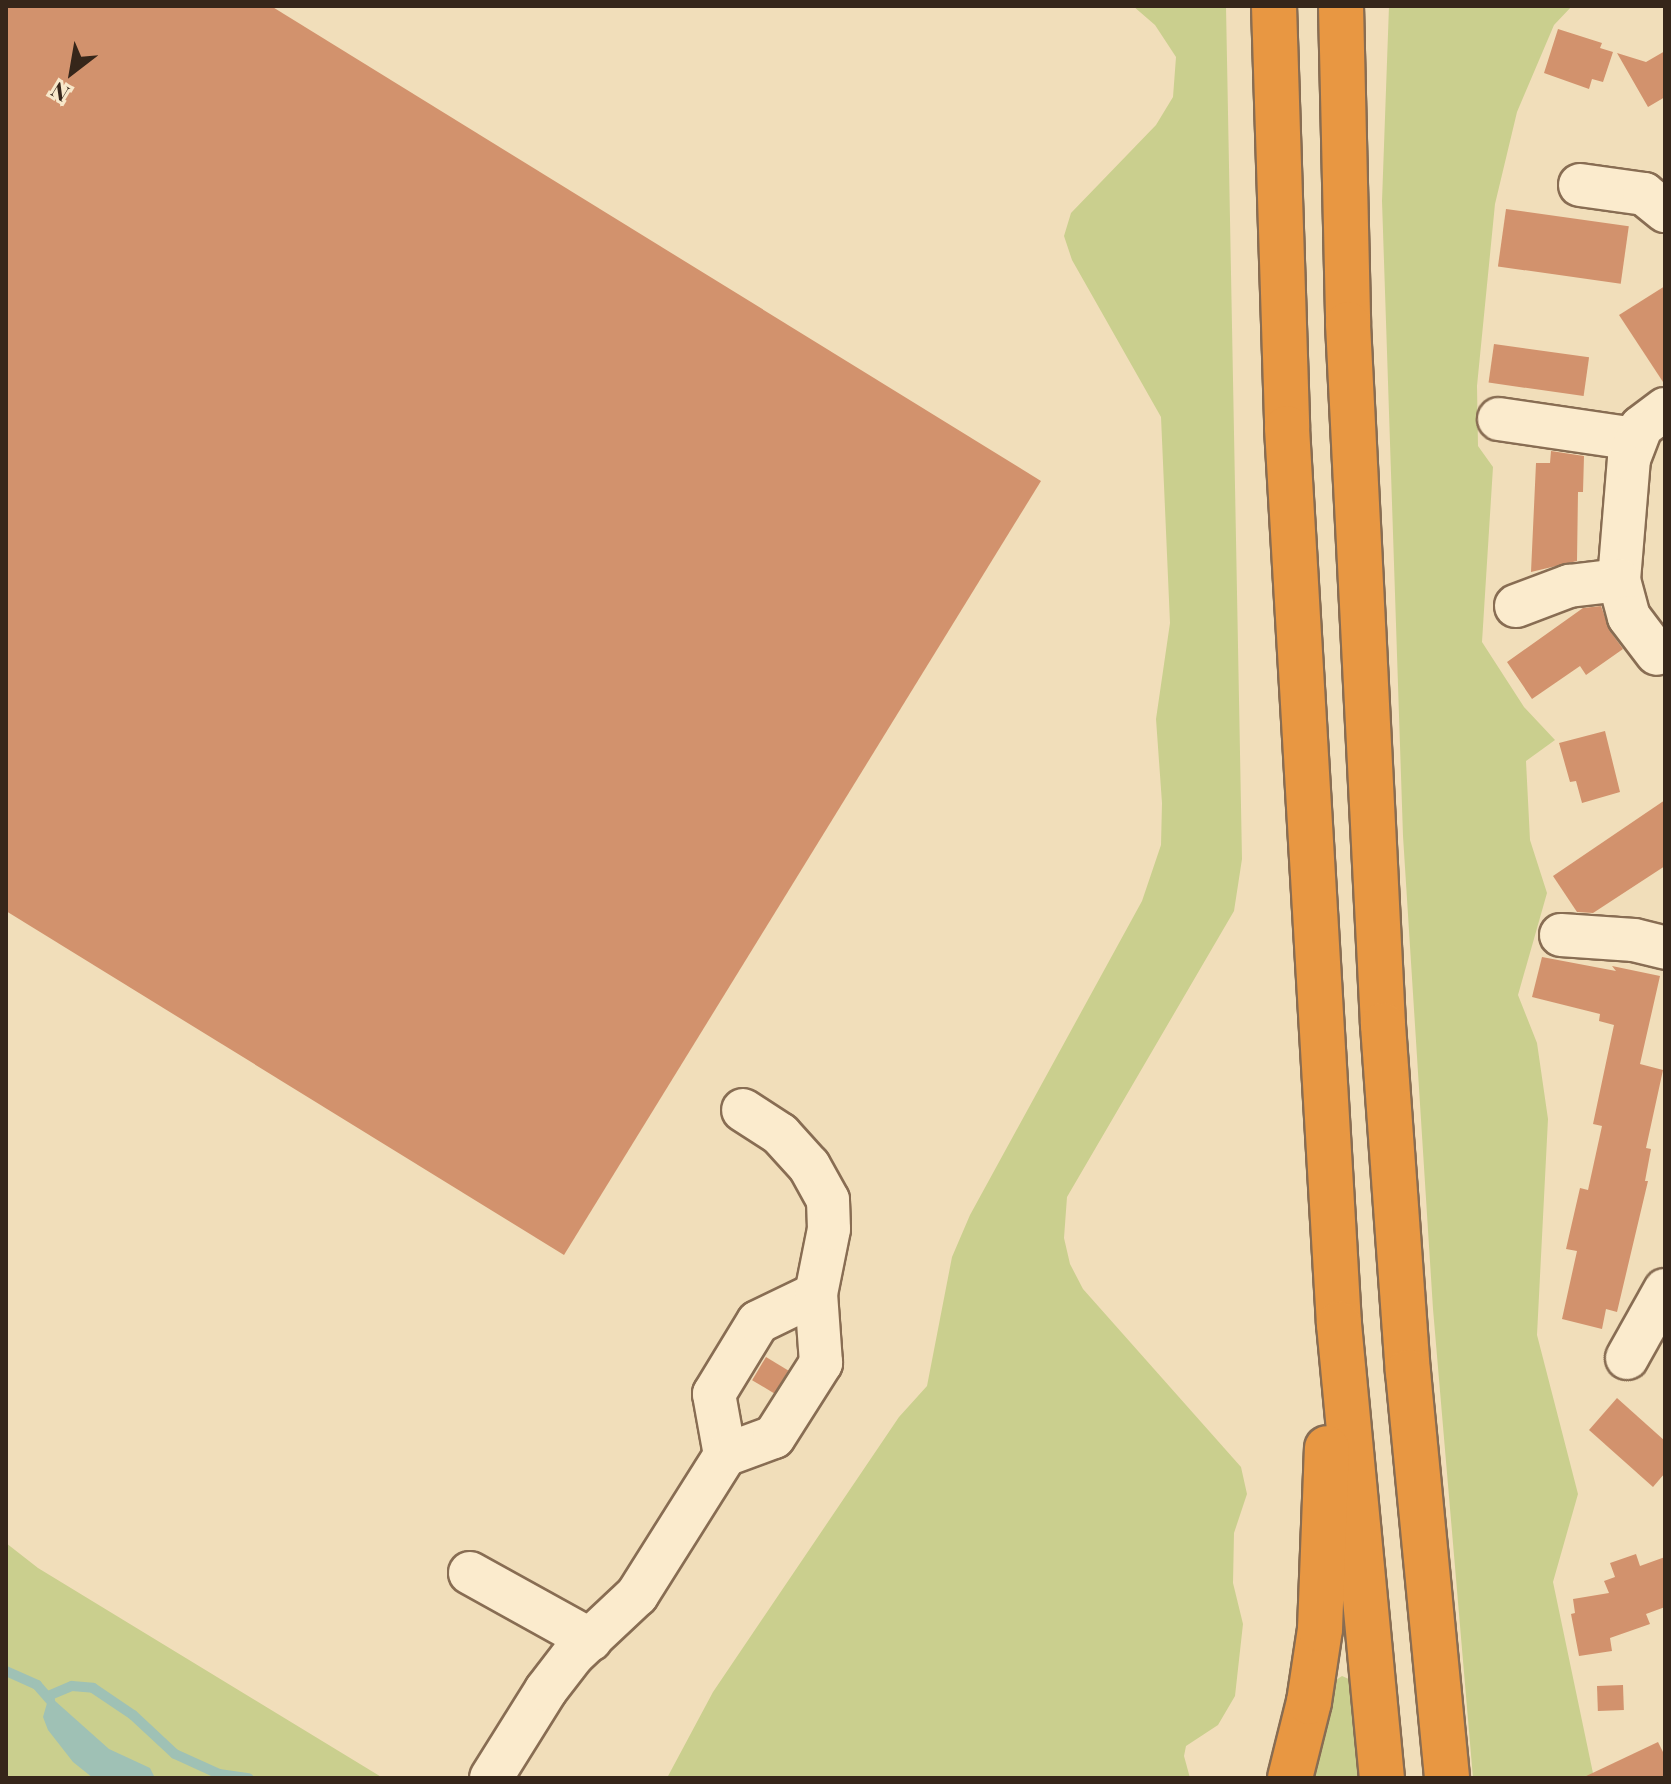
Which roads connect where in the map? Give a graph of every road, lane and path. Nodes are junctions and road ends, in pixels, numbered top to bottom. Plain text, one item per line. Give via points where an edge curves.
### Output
1 (1274, 6) edge
2 (1341, 6) edge
3 (1580, 185) dead end
4 (1665, 211) edge
5 (1665, 409) edge
6 (1499, 419) dead end
7 (1635, 439) junction
8 (1619, 580) junction
9 (1516, 606) dead end
10 (1657, 654) dead end
11 (1561, 935) dead end
12 (1665, 948) edge
13 (743, 1110) dead end
14 (1665, 1290) edge
15 (816, 1294) junction
16 (1339, 1324) junction
17 (1627, 1358) dead end
18 (725, 1455) junction
19 (470, 1573) dead end
20 (591, 1640) junction
21 (491, 1778) edge
22 (1290, 1778) edge
23 (1382, 1778) edge
24 (1447, 1778) edge

1 - 16 highway via 1287,428
2 - 24 highway via 1348,324 1383,1025 1408,1372
3 - 4 street via 1644,194
5 - 7 street via 1641,427
6 - 7 street
7 - 8 street
8 - 9 street via 1569,586
8 - 10 street via 1629,617
11 - 12 street via 1634,940
13 - 15 street via 780,1134 809,1166 828,1200 829,1229
14 - 17 street
15 - 18 street via 821,1363 774,1437
15 - 18 street via 758,1322 714,1394
16 - 22 highway via 1328,1416 1320,1629
16 - 23 highway
18 - 20 street via 637,1595
19 - 20 street
20 - 21 street via 546,1690

